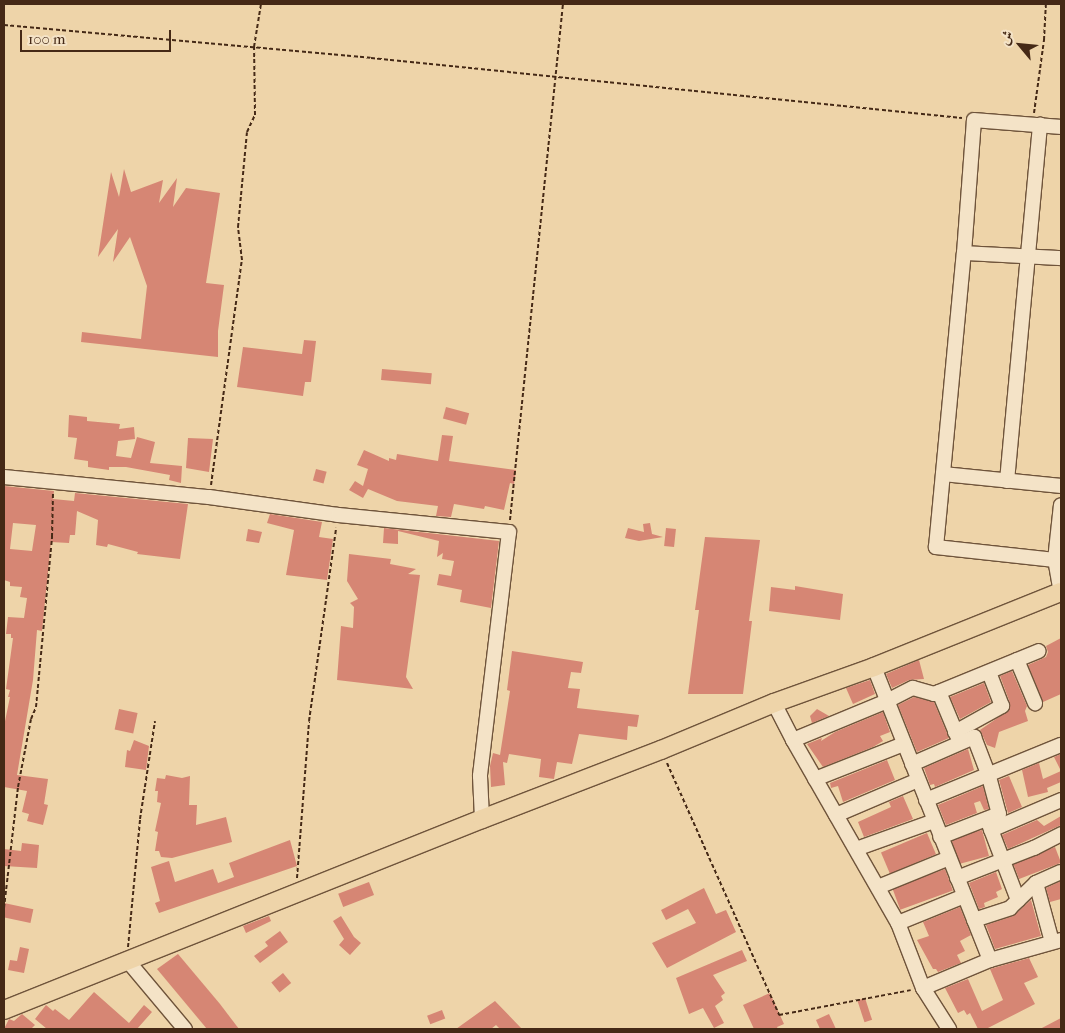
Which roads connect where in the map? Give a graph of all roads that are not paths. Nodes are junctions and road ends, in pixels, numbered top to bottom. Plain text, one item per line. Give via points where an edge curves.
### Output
1 (1040, 125) junction
2 (1061, 127) edge
3 (964, 253) junction
4 (1028, 257) junction
5 (1061, 258) edge
6 (943, 474) junction
7 (4, 477) edge
8 (1007, 481) junction
9 (1061, 486) edge
10 (1061, 505) edge
11 (1055, 560) junction
12 (1061, 593) edge
13 (1039, 651) dead end
14 (1017, 660) junction
15 (874, 667) junction
16 (989, 672) junction
17 (939, 692) junction
18 (887, 701) junction
19 (774, 702) junction
20 (1035, 703) dead end
21 (958, 737) junction
22 (793, 740) junction
23 (904, 744) junction
24 (1061, 745) edge
25 (912, 764) junction
26 (988, 773) junction
27 (816, 779) junction
28 (918, 780) junction
29 (926, 800) junction
30 (1061, 800) edge
31 (836, 815) junction
32 (482, 819) junction
33 (934, 821) junction
34 (989, 825) junction
35 (1061, 834) edge
36 (940, 837) junction
37 (856, 849) junction
38 (949, 858) junction
39 (1002, 861) junction
40 (1061, 872) edge
41 (957, 878) junction
42 (1036, 883) junction
43 (878, 887) junction
44 (964, 896) junction
45 (1018, 900) junction
46 (974, 920) junction
47 (898, 922) junction
48 (1057, 941) edge
49 (127, 960) junction
50 (990, 960) junction
51 (923, 988) junction
52 (4, 1010) edge
53 (185, 1029) edge
54 (949, 1029) edge

1 - 2 street
1 - 3 street via 974,120
1 - 4 street
3 - 4 street
3 - 6 street
4 - 5 street
4 - 8 street
6 - 8 street
6 - 11 street via 936,547
7 - 32 street via 509,532 480,776
8 - 9 street
10 - 11 street
11 - 12 street
12 - 15 main road
13 - 14 street
14 - 16 street
14 - 20 street
15 - 18 street
15 - 19 main road
16 - 17 street
16 - 21 street via 1002,706
17 - 18 street via 934,694 913,688
17 - 21 street
18 - 22 street
18 - 23 street
19 - 22 street
19 - 32 main road via 661,750
21 - 25 street
21 - 26 street via 974,737
22 - 27 street
23 - 25 street
23 - 27 street
24 - 26 street
25 - 28 street
26 - 29 street
26 - 34 street via 999,814
27 - 31 street
28 - 29 street
28 - 31 street
29 - 33 street
30 - 34 street
31 - 37 street
32 - 49 main road
33 - 36 street
33 - 37 street
34 - 36 street
34 - 39 street
35 - 39 street
36 - 38 street
37 - 43 street
38 - 41 street
38 - 43 street
39 - 41 street
39 - 45 street
40 - 42 street
41 - 44 street
42 - 45 street
42 - 48 street
43 - 47 street
44 - 46 street
44 - 47 street
45 - 46 street via 1010,908
46 - 50 street
47 - 51 street
48 - 50 street
49 - 52 main road
49 - 53 street
50 - 51 street
51 - 54 street

